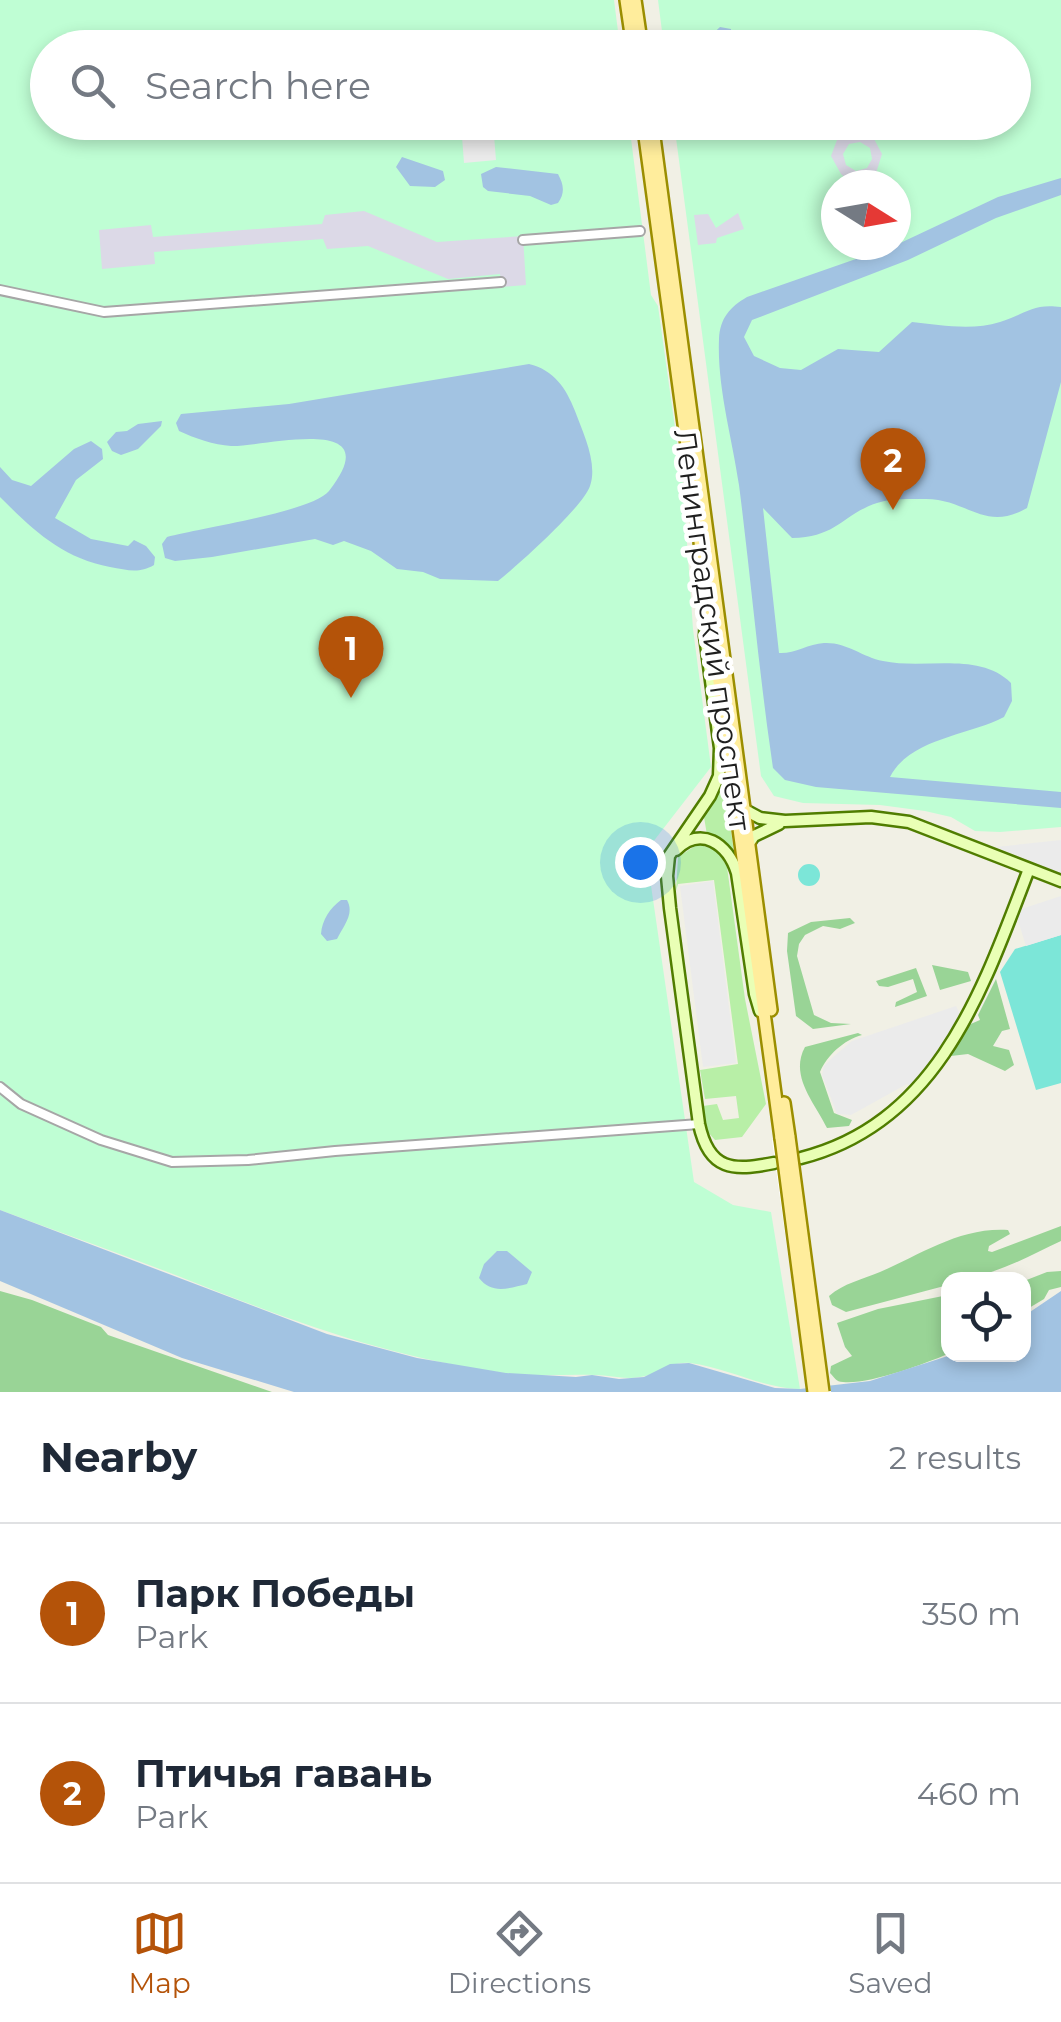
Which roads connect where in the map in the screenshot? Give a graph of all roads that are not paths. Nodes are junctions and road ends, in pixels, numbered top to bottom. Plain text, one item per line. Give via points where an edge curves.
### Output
1 (626, 0) edge
2 (635, 0) edge
3 (630, 30) edge
4 (639, 30) edge
5 (645, 140) edge
6 (654, 140) edge
7 (640, 231) dead end
8 (523, 240) dead end
9 (502, 282) dead end
10 (0, 290) edge
11 (708, 598) junction
12 (745, 810) junction
13 (785, 822) junction
14 (749, 842) junction
15 (667, 869) junction
16 (1028, 869) junction
17 (1061, 881) edge
18 (766, 1026) junction
19 (0, 1088) edge
20 (699, 1124) junction
21 (785, 1137) junction
22 (801, 1158) dead end
23 (774, 1163) dead end
24 (814, 1392) edge
25 (823, 1392) edge

1 - 3 main road
2 - 4 main road
5 - 11 main road, Ленинградский проспект
6 - 12 main road, Ленинградский проспект
7 - 8 street
9 - 10 street via 104,312
11 - 15 street via 705,636 719,776 672,848
11 - 18 main road, Ленинградский проспект
12 - 13 street
12 - 14 main road, Ленинградский проспект
13 - 14 street
13 - 16 street via 909,822
14 - 21 main road, Ленинградский проспект
15 - 18 street via 676,849 696,838 713,840 730,855
15 - 20 street
16 - 17 street
16 - 22 street via 993,960 918,1090 874,1127
18 - 21 main road, Ленинградский проспект
19 - 20 street via 102,1140 172,1162
20 - 23 street via 718,1162 744,1168
21 - 24 main road, bridge
21 - 25 main road, bridge

